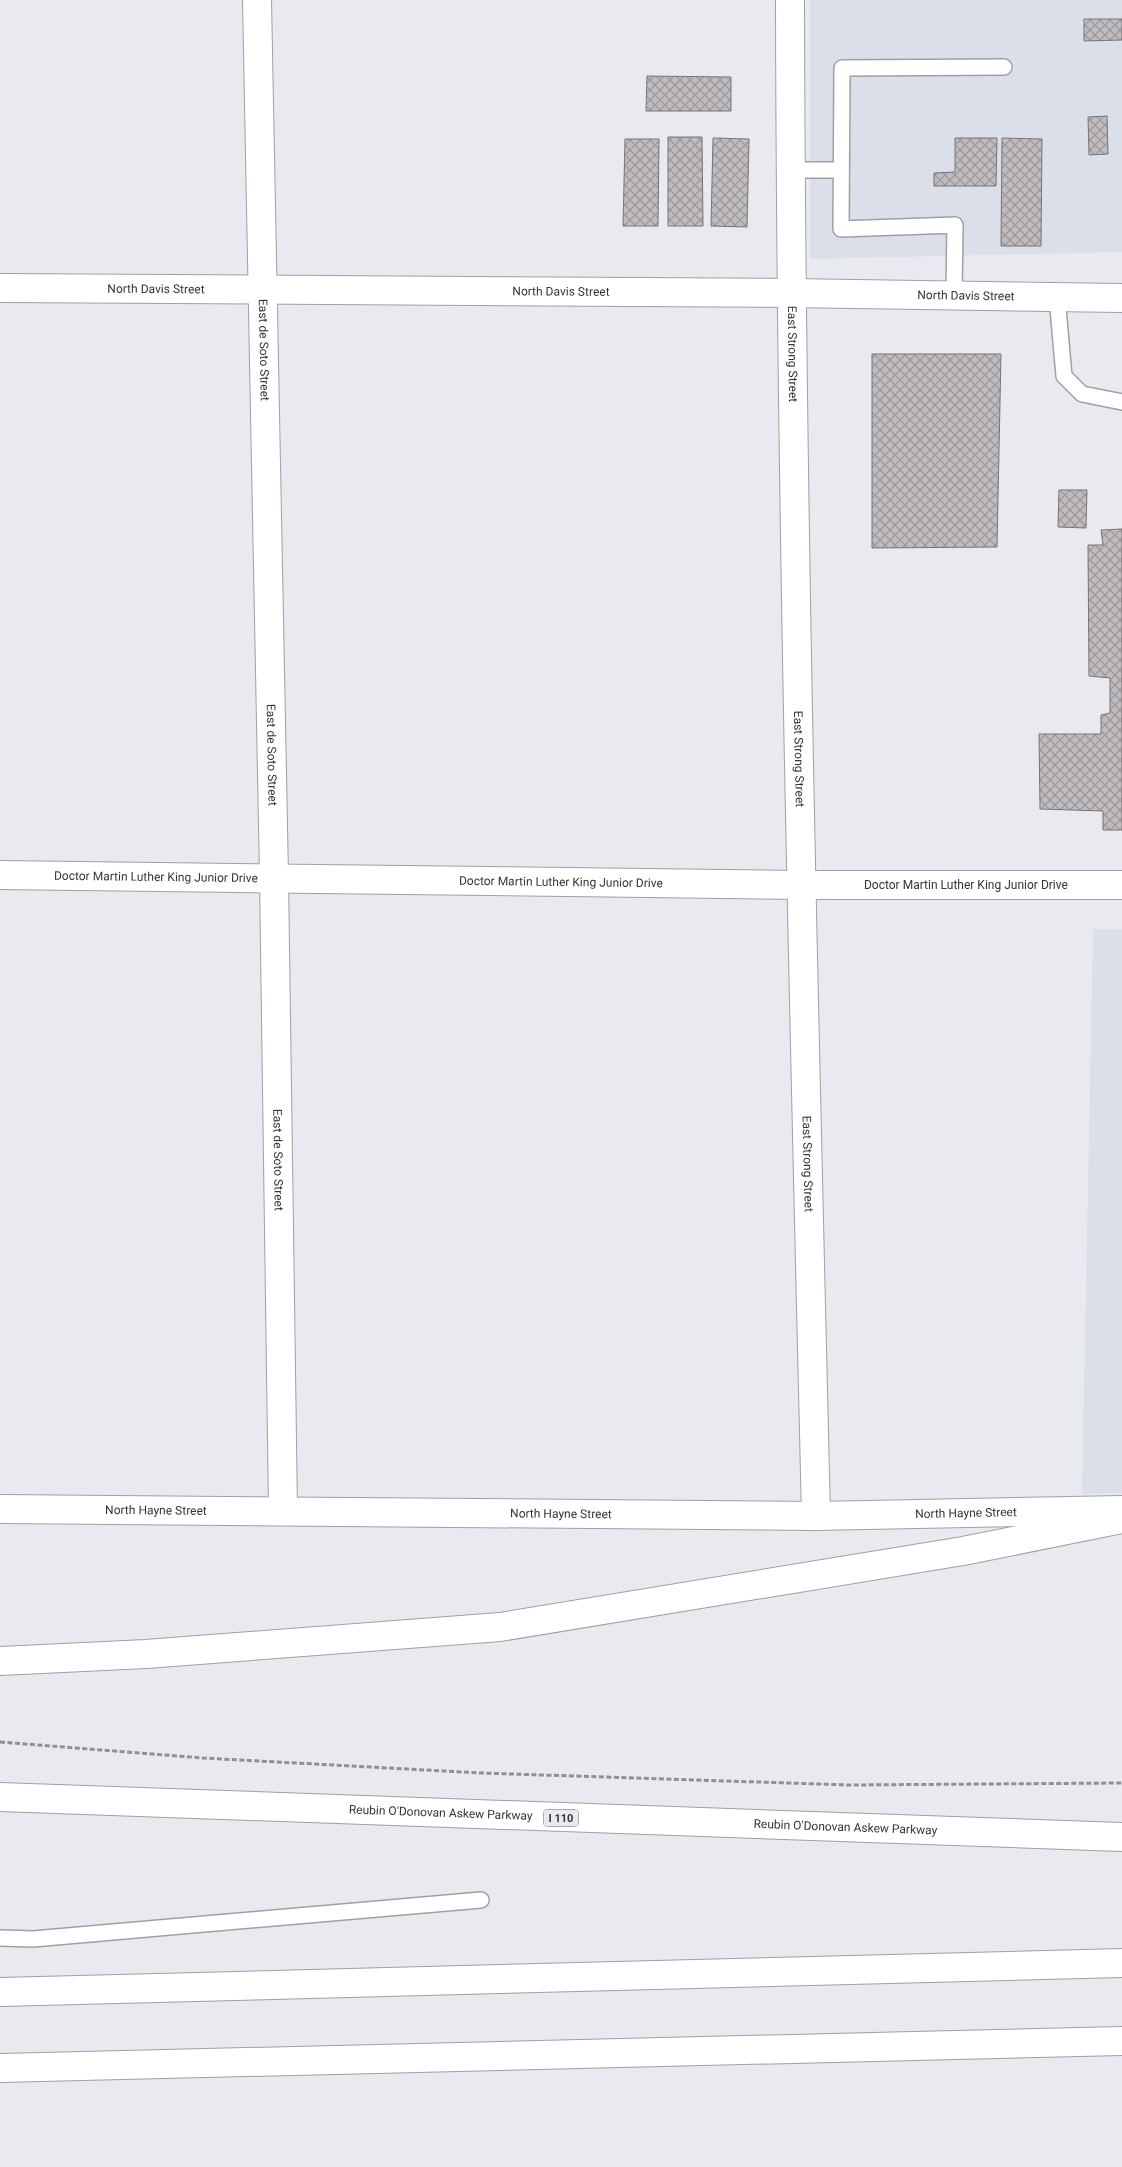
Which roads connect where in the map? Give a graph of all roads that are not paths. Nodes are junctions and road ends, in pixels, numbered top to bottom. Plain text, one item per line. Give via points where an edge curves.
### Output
1 (257, 0) edge
2 (790, 0) edge
3 (1004, 67) dead end
4 (790, 170) junction
5 (841, 170) junction
6 (0, 288) edge
7 (263, 291) junction
8 (790, 293) junction
9 (954, 295) junction
10 (1057, 297) junction
11 (1122, 298) edge
12 (1122, 402) edge
13 (0, 875) edge
14 (274, 877) junction
15 (801, 885) junction
16 (1122, 885) edge
17 (0, 1509) edge
18 (283, 1510) junction
19 (1122, 1510) edge
20 (816, 1516) junction
21 (1122, 1519) edge
22 (0, 1661) edge
23 (0, 1797) edge
24 (1122, 1838) edge
25 (481, 1900) dead end
26 (0, 1938) edge
27 (1122, 1963) edge
28 (0, 1992) edge
29 (1122, 2041) edge
30 (0, 2068) edge

1 - 7 main road, East de Soto Street
2 - 4 main road, East Strong Street
3 - 5 lane via 842,68
4 - 5 lane
4 - 8 main road, East Strong Street
5 - 9 lane via 840,229 955,226
6 - 7 main road, North Davis Street
7 - 8 main road, North Davis Street
7 - 14 main road, East de Soto Street
8 - 9 main road, North Davis Street
8 - 15 main road, East Strong Street
9 - 10 main road, North Davis Street
10 - 11 main road, North Davis Street
10 - 12 lane via 1064,376 1082,394
13 - 14 main road, Doctor Martin Luther King Junior Drive
14 - 15 main road, Doctor Martin Luther King Junior Drive
14 - 18 main road, East de Soto Street
15 - 16 main road, Doctor Martin Luther King Junior Drive
15 - 20 main road, East Strong Street
17 - 18 main road, North Hayne Street
18 - 20 main road, North Hayne Street
19 - 20 main road, North Hayne Street
21 - 22 main road via 963,1551 500,1627 146,1654
23 - 24 main road, Reubin O'Donovan Askew Parkway / I 110
25 - 26 lane via 33,1939
27 - 28 main road
29 - 30 main road

